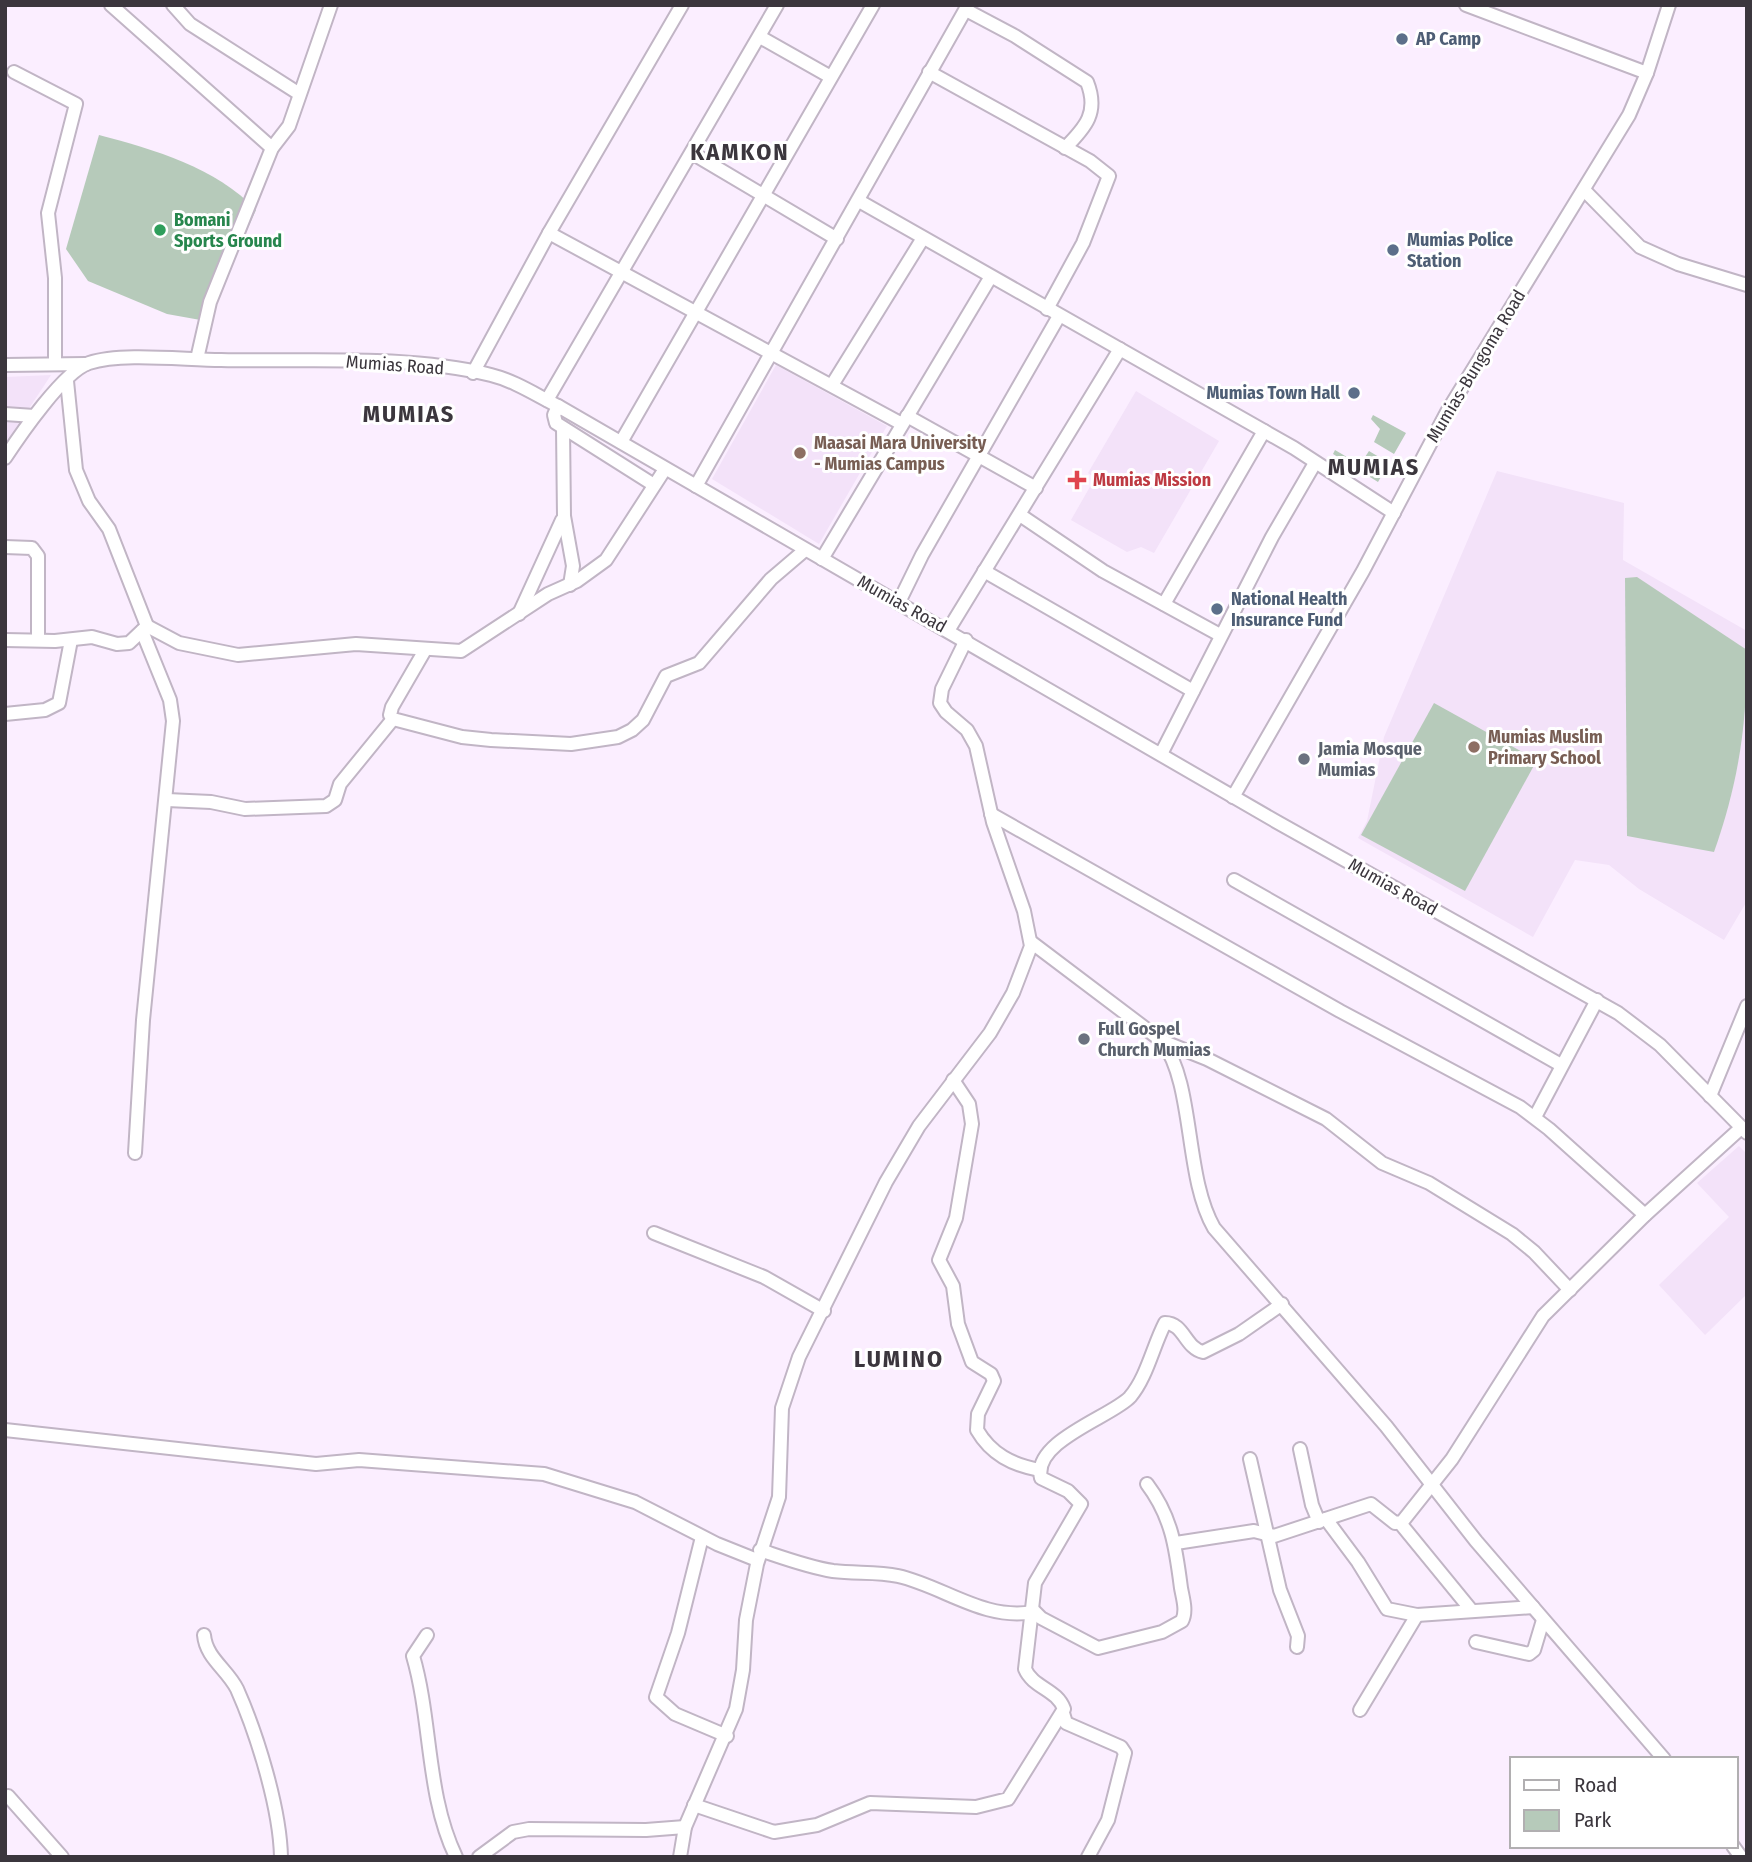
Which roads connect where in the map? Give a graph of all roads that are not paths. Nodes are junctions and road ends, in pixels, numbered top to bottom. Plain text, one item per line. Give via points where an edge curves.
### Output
1 (111, 5) edge
2 (173, 5) edge
3 (331, 5) edge
4 (682, 5) edge
5 (777, 5) edge
6 (873, 5) edge
7 (1466, 5) edge
8 (1669, 5) edge
9 (967, 8) edge
10 (760, 37) junction
11 (14, 72) dead end
12 (929, 72) junction
13 (1647, 73) junction
14 (829, 76) junction
15 (298, 93) junction
16 (272, 148) junction
17 (1065, 148) junction
18 (692, 153) junction
19 (1585, 191) junction
20 (762, 193) junction
21 (859, 201) junction
22 (550, 233) junction
23 (923, 238) junction
24 (837, 239) junction
25 (623, 271) junction
26 (990, 278) junction
27 (1747, 285) edge
28 (1046, 309) junction
29 (695, 311) junction
30 (1059, 316) junction
31 (1120, 349) junction
32 (771, 351) junction
33 (197, 359) junction
34 (55, 363) junction
35 (86, 364) junction
36 (5, 365) edge
37 (473, 373) junction
38 (67, 381) junction
39 (832, 385) junction
40 (552, 403) junction
41 (5, 414) edge
42 (34, 416) junction
43 (905, 420) junction
44 (563, 428) junction
45 (1264, 431) junction
46 (621, 442) junction
47 (979, 456) junction
48 (5, 458) edge
49 (1315, 463) junction
50 (665, 469) junction
51 (654, 485) junction
52 (696, 486) junction
53 (1036, 488) junction
54 (1394, 513) junction
55 (1020, 515) junction
56 (564, 516) junction
57 (5, 547) edge
58 (805, 550) junction
59 (822, 559) junction
60 (984, 571) junction
61 (570, 585) junction
62 (899, 602) junction
63 (1164, 604) junction
64 (519, 615) junction
65 (144, 629) junction
66 (949, 629) junction
67 (1220, 635) junction
68 (5, 640) edge
69 (38, 640) junction
70 (71, 640) junction
71 (966, 640) junction
72 (425, 650) junction
73 (1193, 691) junction
74 (5, 714) edge
75 (393, 719) junction
76 (1161, 754) junction
77 (1233, 797) junction
78 (167, 800) junction
79 (991, 814) junction
80 (1234, 880) dead end
81 (1031, 942) junction
82 (1597, 1000) junction
83 (1747, 1006) edge
84 (1162, 1041) junction
85 (1561, 1065) junction
86 (953, 1080) junction
87 (1710, 1096) junction
88 (1535, 1117) junction
89 (1744, 1131) edge
90 (135, 1153) dead end
91 (1645, 1215) junction
92 (654, 1233) dead end
93 (1570, 1290) junction
94 (1282, 1304) junction
95 (824, 1311) junction
96 (5, 1430) edge
97 (1300, 1449) dead end
98 (1250, 1459) dead end
99 (1040, 1470) junction
100 (1432, 1483) junction
101 (1147, 1484) dead end
102 (1323, 1520) junction
103 (1400, 1523) junction
104 (1267, 1533) junction
105 (702, 1537) junction
106 (1176, 1543) junction
107 (759, 1555) junction
108 (1533, 1608) junction
109 (1033, 1611) junction
110 (1472, 1611) junction
111 (1417, 1615) junction
112 (1543, 1620) junction
113 (204, 1635) dead end
114 (427, 1636) dead end
115 (1476, 1642) dead end
116 (1297, 1647) dead end
117 (1360, 1710) dead end
118 (1063, 1713) junction
119 (727, 1736) junction
120 (1662, 1757) edge
121 (8, 1796) dead end
122 (694, 1805) junction
123 (685, 1828) junction
124 (62, 1857) edge
125 (281, 1857) edge
126 (456, 1857) edge
127 (479, 1857) edge
128 (680, 1857) edge
129 (1088, 1857) edge

1 - 16 street
2 - 15 street via 190,24
3 - 15 street
4 - 22 street
5 - 10 street
6 - 14 street
7 - 13 street
8 - 13 street, Mumias-Bungoma Road
9 - 12 street
9 - 17 street via 1087,82 1093,99 1091,117
10 - 14 street
10 - 18 street
11 - 34 street via 76,104 48,213 55,278
12 - 17 street
12 - 21 street
13 - 19 street, Mumias-Bungoma Road via 1629,115
14 - 20 street
15 - 16 street via 289,126
16 - 33 street via 210,302
17 - 28 street via 1097,165 1110,179 1083,243
18 - 20 street
18 - 25 street
19 - 27 street via 1640,247
19 - 54 street, Mumias-Bungoma Road via 1447,412
20 - 24 street
20 - 29 street
21 - 23 street
21 - 24 street
22 - 25 street
22 - 37 street
23 - 26 street
23 - 39 street
24 - 32 street
25 - 29 street
25 - 40 street
26 - 28 street
26 - 43 street
28 - 30 street
29 - 32 street
29 - 46 street
30 - 31 street
30 - 47 street
31 - 45 street
31 - 53 street
32 - 39 street
32 - 52 street
33 - 35 street, Mumias Road
33 - 37 street, Mumias Road via 364,361
34 - 35 street, Mumias Road
34 - 36 street, Mumias Road
35 - 38 street
37 - 40 street, Mumias Road via 510,382
38 - 42 street
38 - 65 street via 76,470 116,545
39 - 43 street
40 - 44 street via 554,420
40 - 46 street, Mumias Road
41 - 42 street
42 - 48 street
43 - 47 street
43 - 59 street
44 - 51 street
44 - 56 street
45 - 49 street
45 - 63 street
46 - 50 street, Mumias Road
47 - 53 street
47 - 62 street
49 - 54 street
49 - 67 street
50 - 51 street
50 - 52 street, Mumias Road
51 - 61 street via 606,560
52 - 58 street, Mumias Road
53 - 55 street
54 - 77 street, Mumias-Bungoma Road
55 - 60 street
55 - 63 street via 1093,565
56 - 61 street via 573,566
56 - 64 street
57 - 69 street via 32,548 38,556
58 - 59 street, Mumias Road
58 - 75 street via 771,579 699,663 666,676 643,720 618,737 571,744 491,740
59 - 62 street, Mumias Road
60 - 66 street
60 - 73 street
61 - 64 street
62 - 66 street, Mumias Road
63 - 67 street
64 - 72 street via 483,634 467,649 447,653
65 - 70 street via 129,643 92,637
65 - 72 street via 179,643 239,655 356,644
65 - 78 street via 172,711
66 - 71 street, Mumias Road
67 - 73 street
68 - 69 street
69 - 70 street
70 - 74 street via 59,703 45,710
71 - 76 street, Mumias Road
71 - 79 street via 940,703 974,741
72 - 75 street via 392,707
73 - 76 street
75 - 78 street via 327,806 244,809
76 - 77 street, Mumias Road
77 - 82 street, Mumias Road
78 - 90 street via 143,1020
79 - 81 street
79 - 88 street
80 - 85 street
81 - 84 street
81 - 86 street via 1006,1006
82 - 85 street
82 - 87 street, Mumias Road via 1649,1035
83 - 87 street
84 - 93 street via 1325,1119 1382,1163 1429,1183 1512,1234
84 - 94 street via 1175,1065 1208,1216 1230,1248
85 - 88 street
86 - 95 street via 886,1182
86 - 99 street via 972,1110 972,1124 956,1218 939,1260 953,1286 958,1324 972,1362 994,1381 978,1414 977,1430 993,1452
87 - 89 street, Mumias Road
88 - 91 street
89 - 91 street
91 - 93 street
92 - 95 street via 764,1277
93 - 100 street via 1527,1336 1452,1459
94 - 99 street via 1203,1352 1192,1348 1177,1326 1165,1323 1131,1395 1069,1434
94 - 100 street
95 - 107 street via 799,1357 785,1397 779,1497
96 - 105 street via 316,1464 359,1460 544,1474 635,1502
97 - 102 street via 1312,1505
98 - 104 street
99 - 109 street via 1044,1480 1068,1491 1081,1504 1039,1574
100 - 103 street
100 - 108 street
101 - 106 street
102 - 103 street via 1373,1504
102 - 104 street via 1274,1536
102 - 111 street via 1358,1562 1384,1608
103 - 110 street
104 - 106 street
104 - 116 street via 1286,1612 1298,1636
105 - 107 street
105 - 119 street via 678,1633 656,1696 675,1714
106 - 109 street via 1184,1616 1169,1629 1096,1648
107 - 109 street via 835,1571 903,1577 961,1601 1016,1614
107 - 119 street via 746,1620 740,1690
108 - 110 street
108 - 112 street
109 - 118 street via 1025,1671 1056,1697
110 - 111 street
111 - 117 street
112 - 115 street via 1529,1654
112 - 120 street
113 - 125 street via 207,1650 238,1692 268,1783
114 - 126 street via 413,1656 446,1837
118 - 122 street via 1013,1793 996,1803 976,1807 870,1803 817,1825 774,1832
118 - 129 street via 1066,1723 1125,1751 1108,1820
119 - 122 street
121 - 124 street
122 - 123 street
123 - 127 street via 529,1829 506,1836
123 - 128 street

